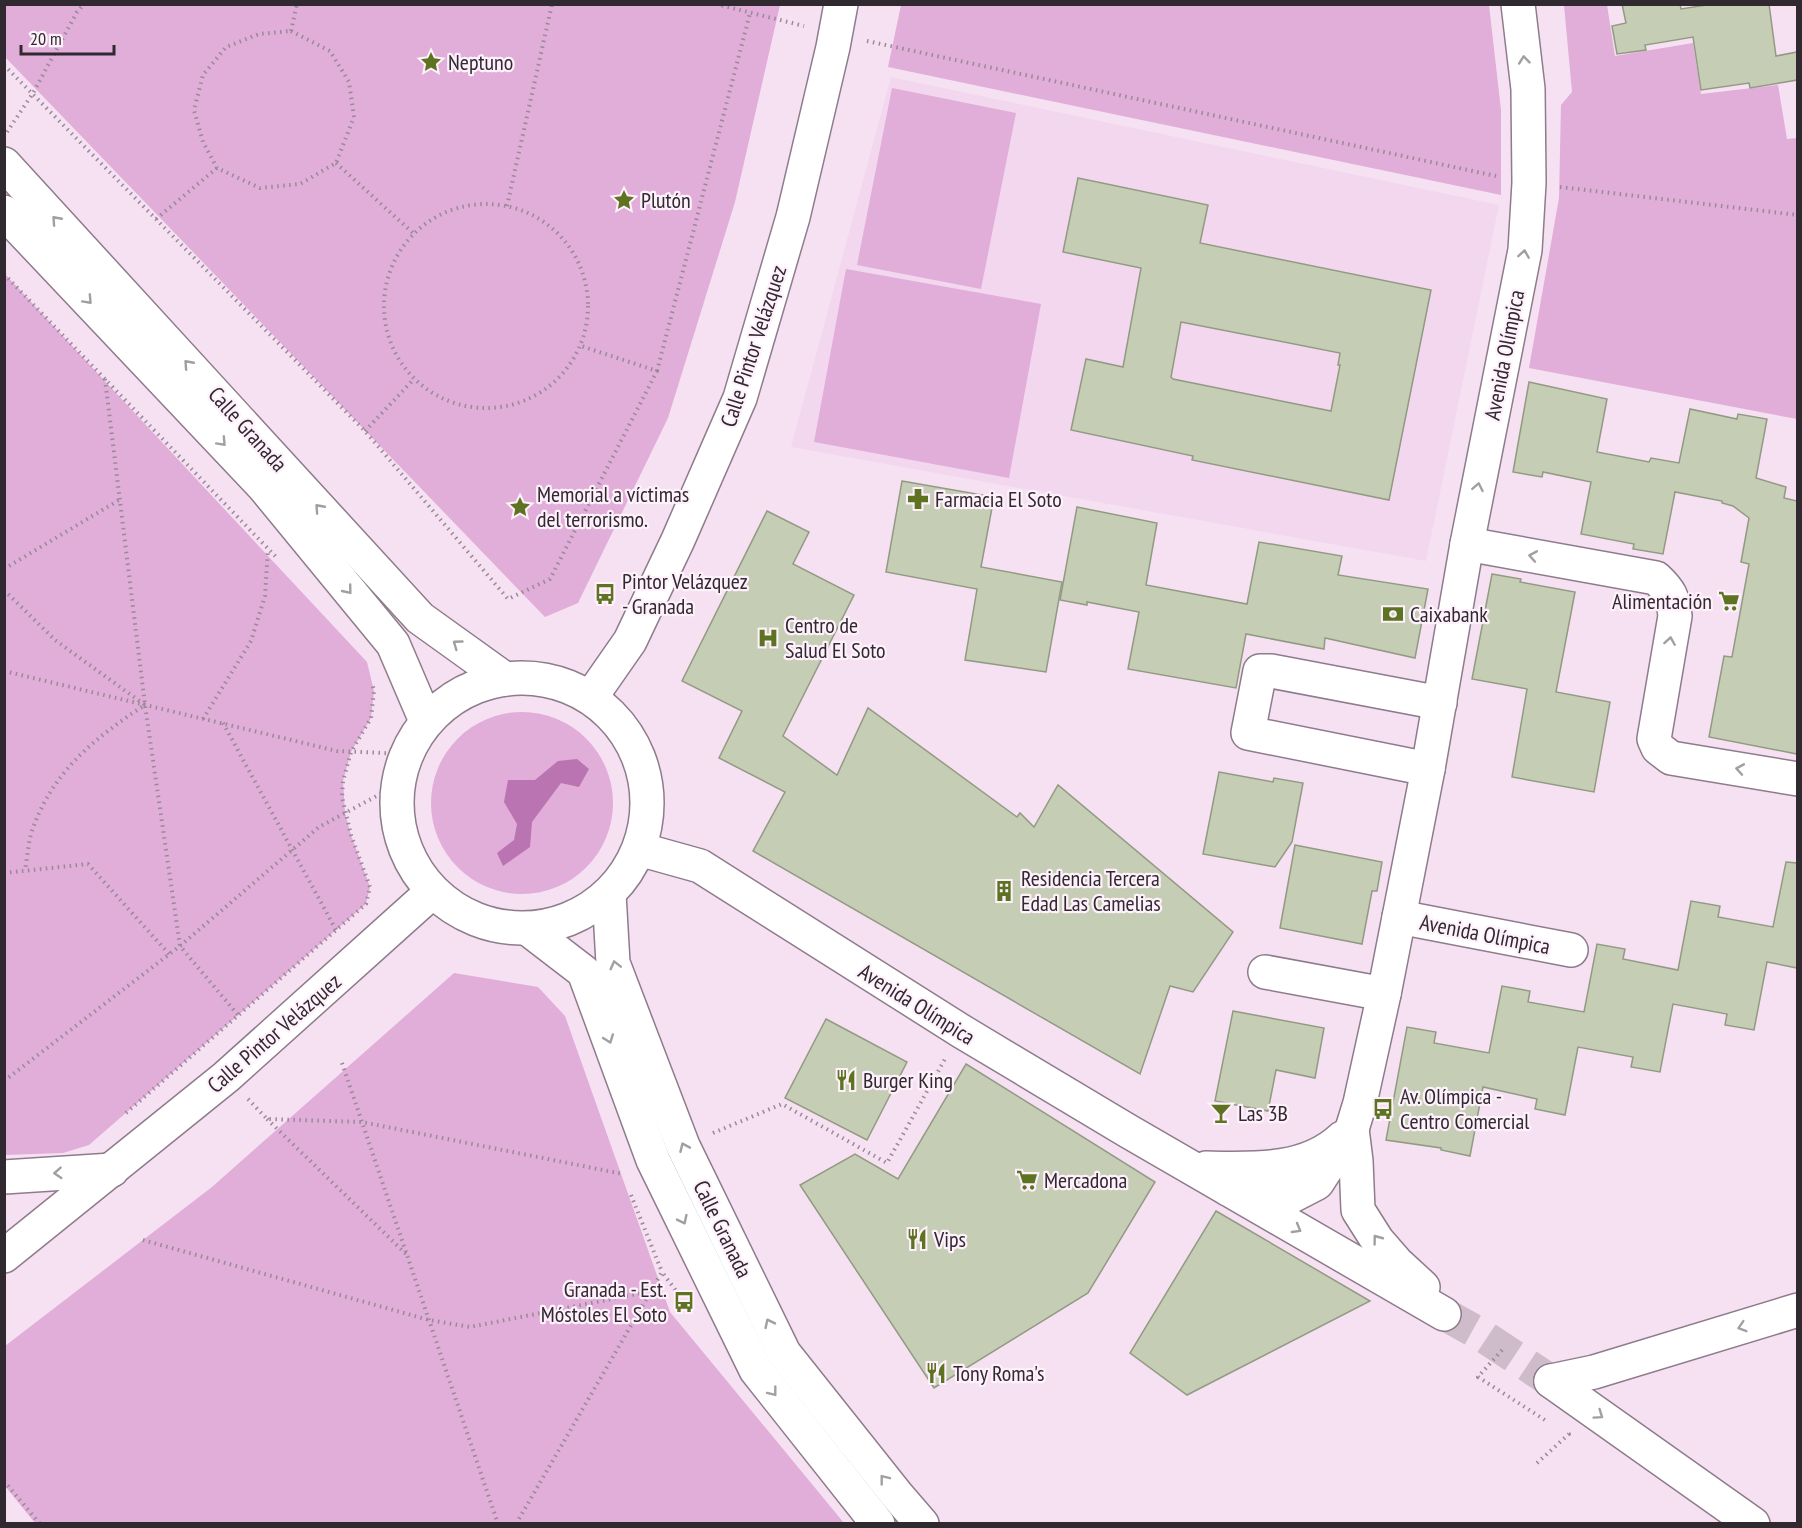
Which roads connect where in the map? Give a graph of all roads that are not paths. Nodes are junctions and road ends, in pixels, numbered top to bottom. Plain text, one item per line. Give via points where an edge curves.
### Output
1 (1518, 4) edge
2 (838, 19) edge
3 (4, 164) edge
4 (4, 212) edge
5 (1467, 544) junction
6 (505, 679) junction
7 (591, 697) junction
8 (1440, 703) junction
9 (426, 721) junction
10 (1428, 769) junction
11 (1797, 779) edge
12 (639, 849) junction
13 (432, 892) junction
14 (609, 894) junction
15 (1399, 917) junction
16 (528, 929) junction
17 (1571, 950) dead end
18 (1265, 972) dead end
19 (1384, 994) junction
20 (1352, 1129) junction
21 (1281, 1165) junction
22 (1192, 1167) junction
23 (112, 1170) junction
24 (4, 1177) edge
25 (1317, 1183) junction
26 (1228, 1189) junction
27 (1358, 1210) junction
28 (13, 1250) edge
29 (1797, 1310) edge
30 (878, 1524) edge
31 (922, 1524) edge
32 (1752, 1524) edge

5 -> 1 street, Avenida Olímpica via 1525,250 1528,89
2 - 7 street, Calle Pintor Velázquez via 793,217 740,398 630,641
6 -> 3 street, Calle Granada via 420,618
4 -> 9 street, Calle Granada via 264,487 393,644
5 - 8 street, Avenida Olímpica
11 -> 5 street via 1671,758 1658,748 1654,739 1675,616 1673,600 1656,578
6 - 7 street via 542,679
6 - 9 street via 462,693
7 - 12 street via 632,742 645,777 648,814
8 - 10 street, Avenida Olímpica
8 - 10 street via 1260,671 1248,733
9 - 13 street via 406,754 397,785 399,830 415,871
10 - 15 street, Avenida Olímpica
12 - 14 street via 627,873
12 - 22 street, Avenida Olímpica via 700,866 961,1031
13 - 16 street via 458,911 484,923
13 - 23 street, Calle Pintor Velázquez via 226,1077
14 - 16 street via 572,918
31 -> 14 street, Calle Granada via 784,1353 683,1146 613,963
15 - 17 street, Avenida Olímpica
15 - 19 street, Avenida Olímpica
16 -> 30 street, Calle Granada via 584,972 653,1160 756,1370
18 - 19 street
19 - 20 street, Avenida Olímpica
20 - 21 street via 1331,1148 1301,1162
20 - 25 street, Avenida Olímpica
20 - 27 street, Avenida Olímpica
21 - 22 street via 1251,1169
21 - 25 street
22 - 26 street, Avenida Olímpica
23 -> 24 street
23 - 28 street, Calle Pintor Velázquez
25 - 26 street, Avenida Olímpica via 1286,1199
25 - 27 street
26 -> 27 street, Avenida Olímpica via 1444,1314 1377,1240
29 -> 32 street via 1594,1372 1551,1381

